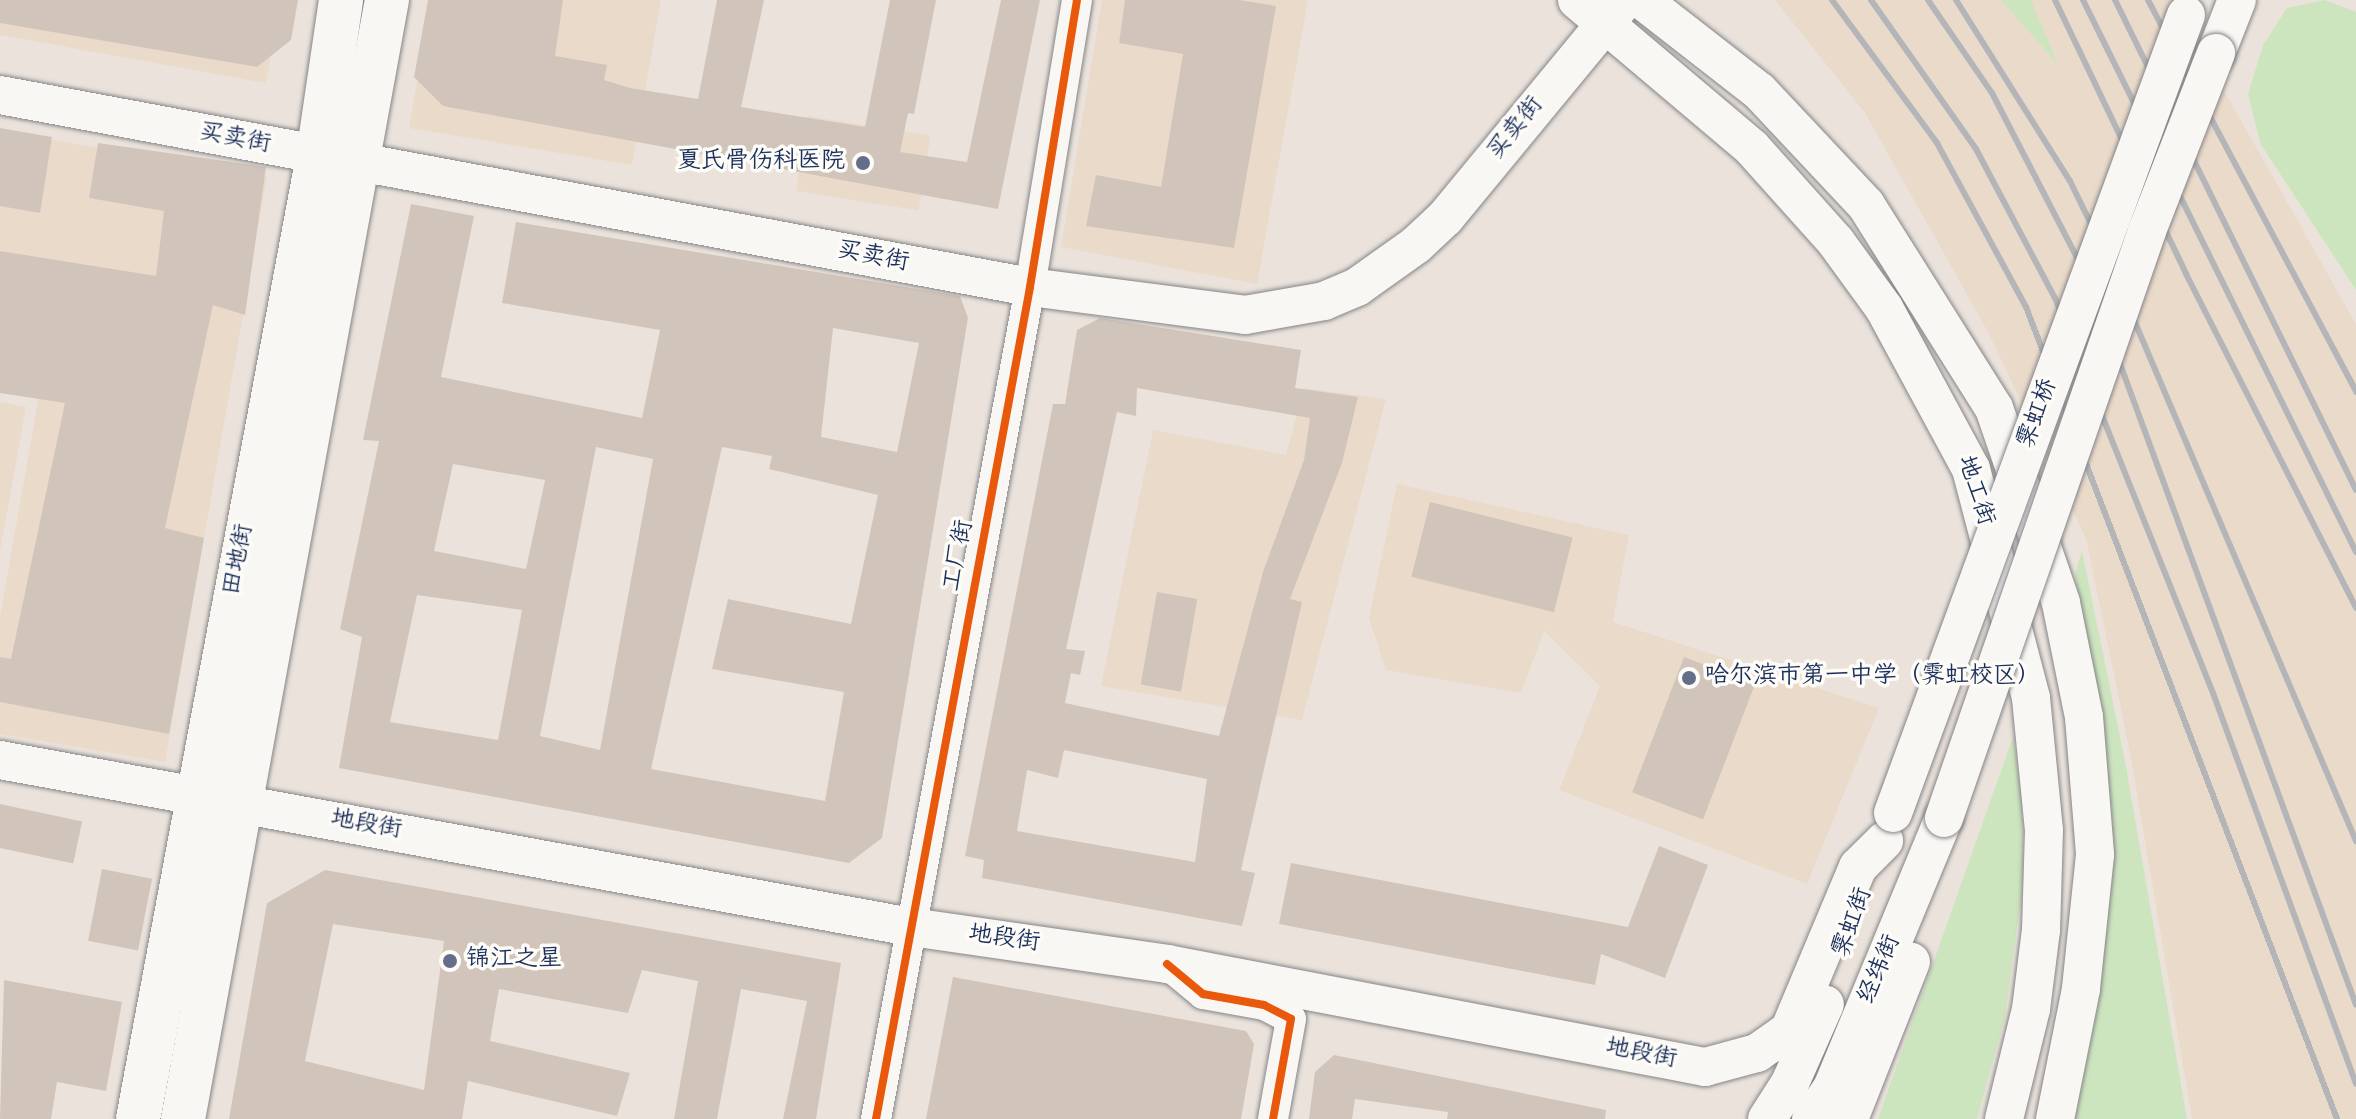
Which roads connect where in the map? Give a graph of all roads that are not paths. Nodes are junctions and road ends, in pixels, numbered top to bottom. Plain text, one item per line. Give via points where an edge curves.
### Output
1 (341, 0) edge
2 (387, 0) edge
3 (1077, 0) edge
4 (1642, 0) edge
5 (1603, 7) edge
6 (2189, 7) edge
7 (2231, 20) edge
8 (0, 95) edge
9 (338, 160) junction
10 (1030, 287) junction
11 (0, 760) edge
12 (195, 795) junction
13 (237, 802) junction
14 (1944, 818) junction
15 (1888, 827) junction
16 (911, 927) junction
17 (1167, 964) junction
18 (1856, 1110) edge
19 (138, 1119) edge
20 (183, 1119) edge
21 (876, 1119) edge
22 (1273, 1119) edge
23 (1767, 1119) edge
24 (1811, 1119) edge
25 (2004, 1119) edge
26 (2055, 1119) edge

1 - 9 highway, 田地街
2 - 9 highway, 田地街
3 - 10 street, 工厂街
4 - 26 main road, 地工街 via 1759,91 1866,205 1994,408 2061,603 2084,717 2095,855 2081,989
5 - 10 main road, 买卖街 via 1445,218 1388,268 1357,287 1312,304 1245,315
5 - 25 main road, 地工街 via 1752,148 1836,242 1884,308 1971,469 2031,698 2044,830 2041,930 2031,1009
6 - 15 main road, 霁虹桥, bridge
7 - 14 main road, 霁虹桥, bridge via 2147,231
8 - 9 main road, 买卖街
9 - 10 main road, 买卖街
9 - 12 highway, 田地街
9 - 13 highway, 田地街
10 - 16 street, 工厂街
11 - 12 main road, 地段街
12 - 13 main road, 地段街
12 - 19 highway, 田地街
13 - 16 main road, 地段街
13 - 20 highway, 田地街
14 - 18 main road via 1942,862
14 - 24 main road, 经纬街 via 1832,1088
15 - 17 main road, 地段街 via 1858,867 1789,1031 1731,1064 1705,1067
15 - 23 main road, 霁虹街 via 1815,1033
16 - 17 main road, 地段街
16 - 21 street, 工厂街
17 - 22 street via 1203,994 1264,1005 1291,1019

